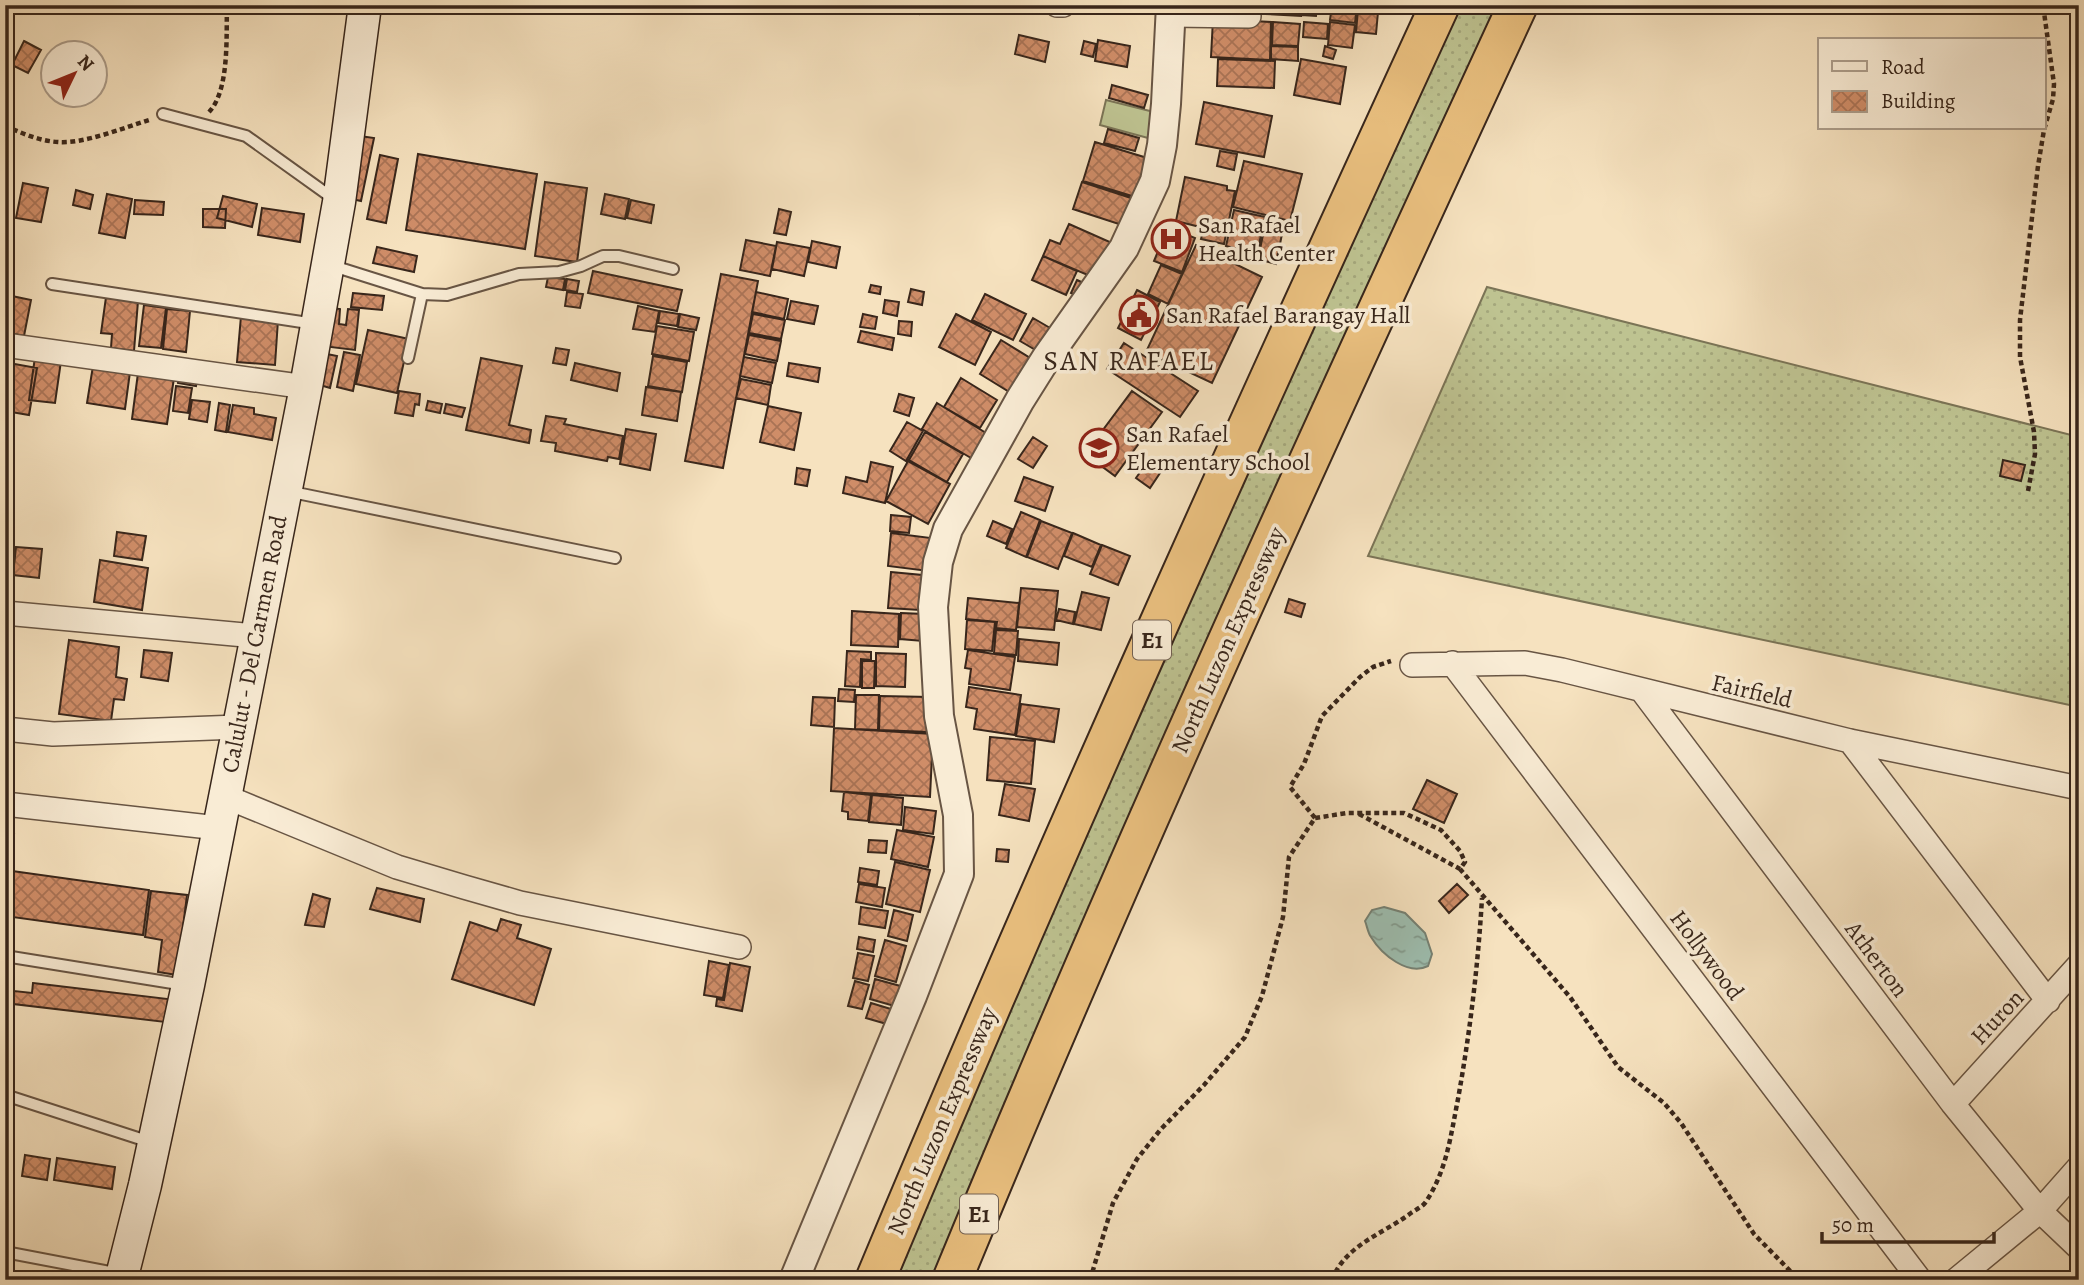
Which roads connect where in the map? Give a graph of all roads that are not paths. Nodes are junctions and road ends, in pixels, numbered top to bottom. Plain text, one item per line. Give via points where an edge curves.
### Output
1 (365, 5) edge
2 (1057, 5) edge
3 (1063, 5) edge
4 (1440, 5) edge
5 (1518, 5) edge
6 (1171, 10) edge
7 (1249, 16) dead end
8 (163, 114) road end
9 (339, 202) junction
10 (328, 264) junction
11 (673, 269) dead end
12 (52, 284) dead end
13 (422, 294) junction
14 (318, 324) junction
15 (5, 345) edge
16 (408, 358) dead end
17 (306, 387) junction
18 (284, 491) junction
19 (615, 558) dead end
20 (5, 613) edge
21 (256, 636) junction
22 (1452, 663) junction
23 (1412, 665) road end
24 (1643, 692) junction
25 (238, 727) junction
26 (5, 729) edge
27 (1850, 741) junction
28 (2079, 788) edge
29 (224, 796) junction
30 (5, 804) edge
31 (218, 828) junction
32 (739, 947) dead end
33 (5, 956) edge
34 (2079, 965) edge
35 (188, 985) junction
36 (2048, 1001) junction
37 (5, 1095) edge
38 (1953, 1104) junction
39 (153, 1143) junction
40 (2079, 1167) edge
41 (2040, 1211) junction
42 (2079, 1248) edge
43 (5, 1252) edge
44 (122, 1277) edge
45 (794, 1280) edge
46 (875, 1280) edge
47 (952, 1280) edge
48 (1920, 1280) edge
49 (1956, 1280) edge

1 - 9 main road, Calulut - Del Carmen Road
2 - 3 street
4 - 46 highway, North Luzon Expressway / E1 via 1241,438
5 - 47 highway, North Luzon Expressway / E1 via 1295,487
6 - 7 street
6 - 45 street via 1162,145 1154,181 1124,248 1020,400 948,529 938,562 933,607 939,716 958,815 959,874
8 - 9 lane via 246,136
9 - 10 main road, Calulut - Del Carmen Road
10 - 13 lane
10 - 14 main road, Calulut - Del Carmen Road
11 - 13 lane via 603,256 559,272 519,274 447,295
12 - 14 lane
13 - 16 lane
14 - 17 main road, Calulut - Del Carmen Road
15 - 17 street
17 - 18 main road, Calulut - Del Carmen Road
18 - 19 lane
18 - 21 main road, Calulut - Del Carmen Road
20 - 21 street
21 - 25 main road, Calulut - Del Carmen Road
22 - 23 street, Fairfield
22 - 24 street, Fairfield via 1525,663
22 - 48 street, Hollywood
24 - 27 street, Fairfield
24 - 38 street, Atherton
25 - 26 street via 53,734
25 - 29 main road, Calulut - Del Carmen Road
27 - 28 street, Fairfield
27 - 36 street
29 - 31 main road, Calulut - Del Carmen Road
29 - 32 street via 397,867 464,887 520,903
30 - 31 street
31 - 35 main road, Calulut - Del Carmen Road
33 - 35 lane
34 - 36 street, Huron
35 - 39 main road, Calulut - Del Carmen Road
36 - 38 street, Huron
37 - 39 lane
38 - 41 street, Atherton
39 - 44 main road, Calulut - Del Carmen Road
40 - 41 street
41 - 42 street, Atherton
41 - 49 street
43 - 44 lane

